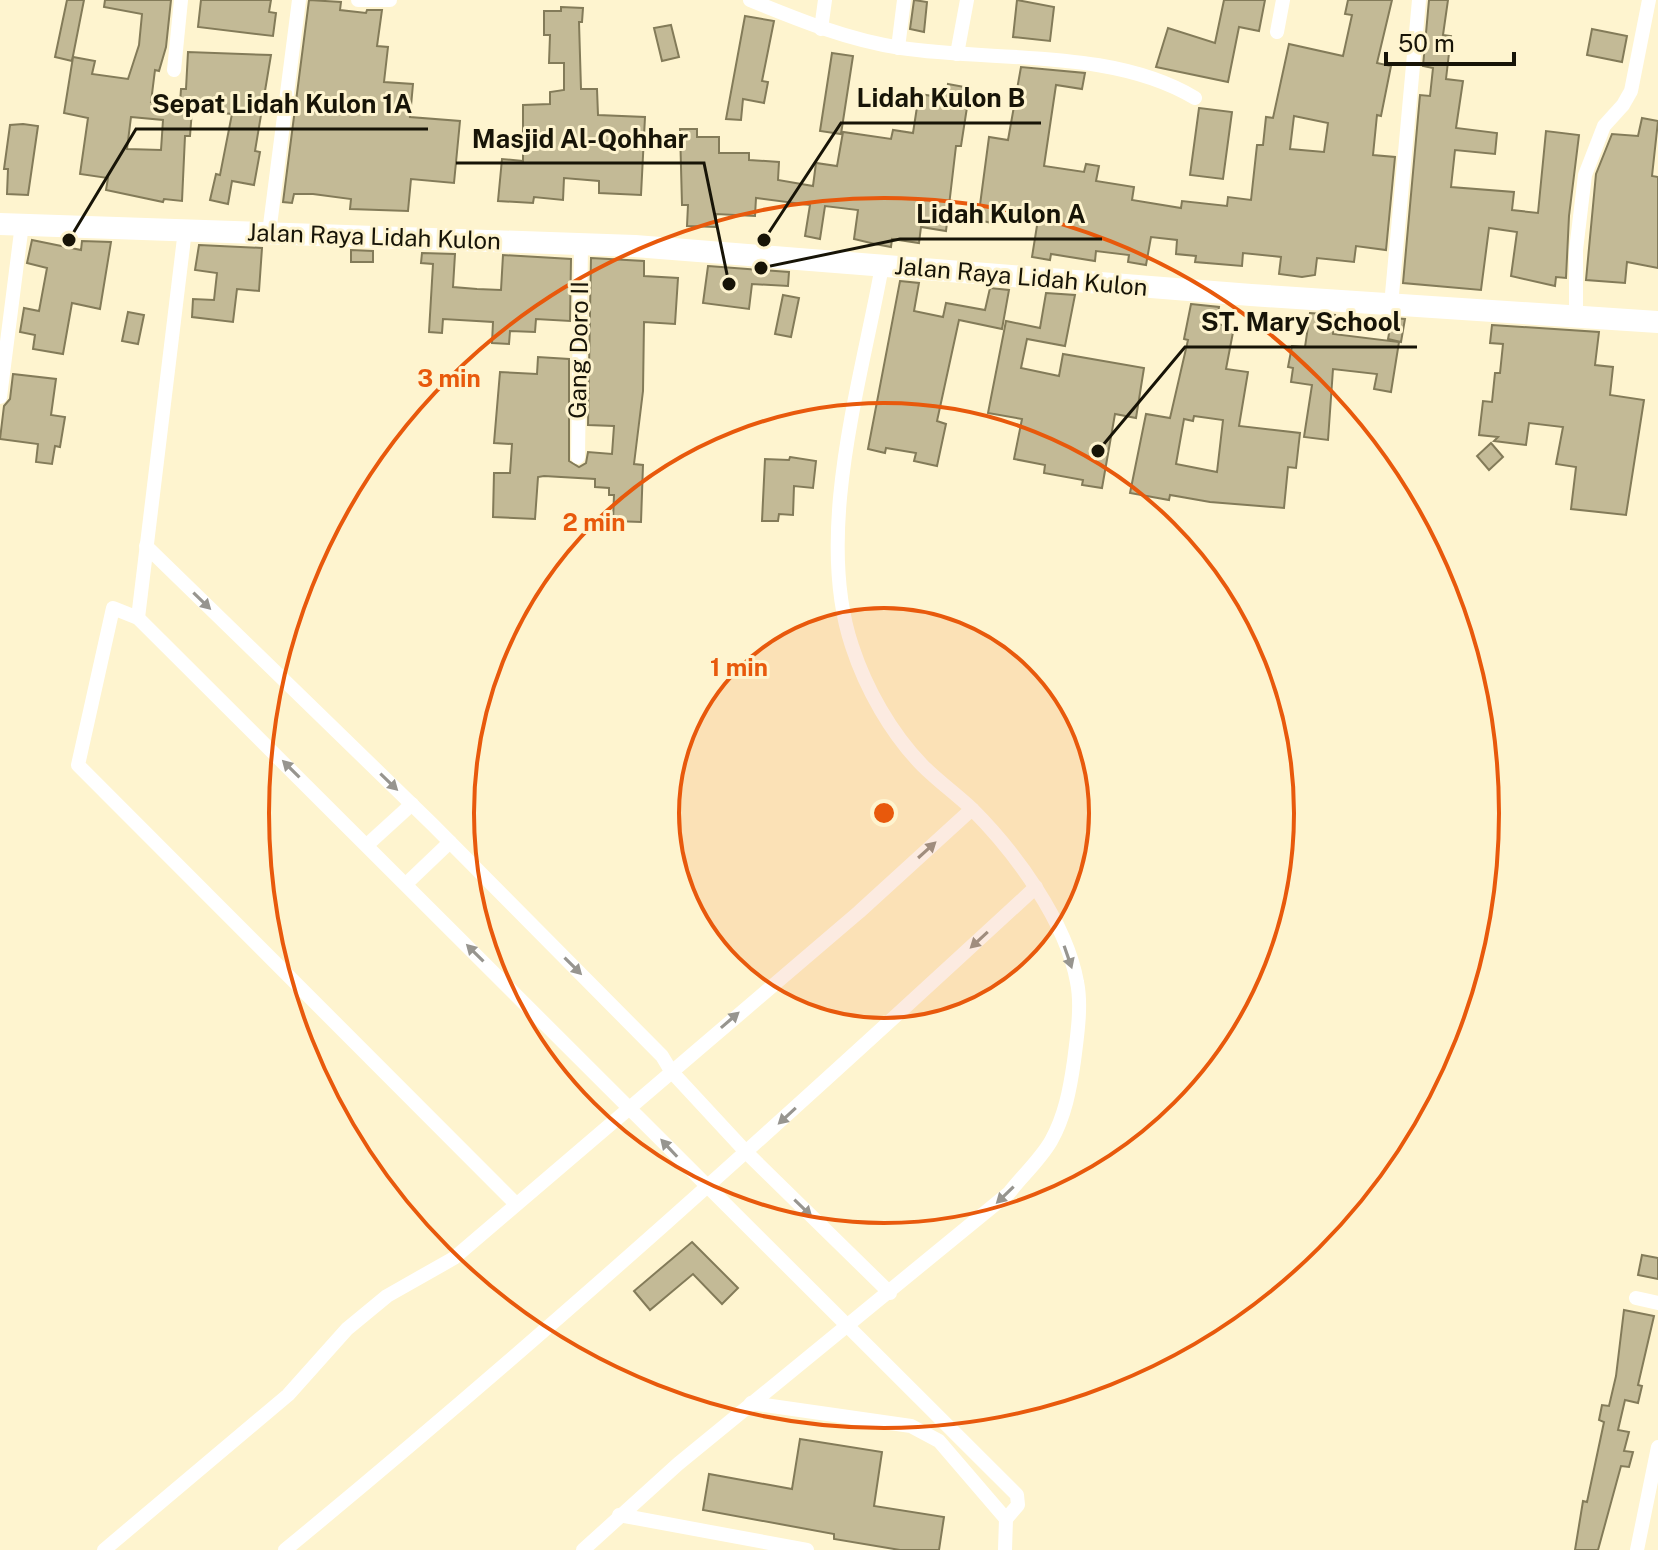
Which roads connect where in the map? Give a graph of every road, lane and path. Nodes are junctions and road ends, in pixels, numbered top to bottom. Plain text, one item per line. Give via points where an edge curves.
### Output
1 (181, 0) edge
2 (299, 0) edge
3 (358, 0) edge
4 (390, 0) edge
5 (751, 0) edge
6 (825, 0) edge
7 (904, 0) edge
8 (967, 0) edge
9 (1283, 0) edge
10 (1419, 0) edge
11 (1649, 0) edge
12 (821, 29) junction
13 (1277, 32) dead end
14 (898, 48) junction
15 (957, 54) junction
16 (174, 70) dead end
17 (1195, 98) dead end
18 (11, 224) edge
19 (185, 230) junction
20 (269, 233) junction
21 (581, 244) junction
22 (882, 266) junction
23 (1391, 305) junction
24 (1576, 317) junction
25 (1658, 322) edge
26 (0, 397) edge
27 (578, 457) dead end
28 (146, 546) junction
29 (138, 618) junction
30 (412, 804) junction
31 (972, 809) junction
32 (450, 842) junction
33 (367, 845) junction
34 (406, 884) junction
35 (1036, 887) junction
36 (671, 1071) junction
37 (630, 1106) junction
38 (747, 1153) junction
39 (708, 1189) junction
40 (516, 1204) junction
41 (890, 1293) junction
42 (1636, 1298) dead end
43 (1658, 1303) edge
44 (849, 1327) junction
45 (751, 1403) junction
46 (1658, 1447) edge
47 (619, 1515) junction
48 (1006, 1519) junction
49 (104, 1550) edge
50 (285, 1550) edge
51 (583, 1550) edge
52 (807, 1550) edge
53 (1005, 1550) edge
54 (1637, 1550) edge

1 - 16 street
2 - 20 street
3 - 4 street
5 - 12 street
6 - 12 street
7 - 14 street
8 - 15 street
9 - 13 street
10 - 23 street
11 - 24 street via 1631,91 1604,126 1585,175 1576,250
12 - 14 street
14 - 15 street
15 - 17 street via 1125,69
18 - 19 main road, Jalan Raya Lidah Kulon
18 - 26 street
19 - 20 main road, Jalan Raya Lidah Kulon
19 - 28 street
20 - 21 main road, Jalan Raya Lidah Kulon
21 - 22 main road, Jalan Raya Lidah Kulon
21 - 27 street, Gang Doro II
22 - 23 main road, Jalan Raya Lidah Kulon
22 - 31 street via 837,515 843,615 864,679 893,729 919,762
23 - 24 main road, Jalan Raya Lidah Kulon
24 - 25 main road, Jalan Raya Lidah Kulon
28 - 29 street
28 -> 30 street
33 -> 29 street
29 - 40 street via 113,608 78,765
30 - 32 street
30 - 33 street
31 - 35 street
36 -> 31 street
32 - 34 street
32 -> 36 street
33 - 34 street
37 -> 34 street
35 -> 38 street
35 -> 41 street via 1077,983 1070,1094 1050,1142 1009,1193
36 - 37 street
36 - 38 street
39 -> 37 street
37 - 40 street
38 - 39 street
38 -> 41 street
39 - 44 street
39 - 50 street via 464,1403
40 - 49 street via 454,1258 387,1296 347,1329 288,1395
41 - 44 street
42 - 43 street
44 - 45 street
44 - 48 street via 1017,1495 1018,1505
45 - 47 street
45 - 48 street via 911,1426 939,1441
46 - 54 street
47 - 51 street
47 - 52 street
48 - 53 street

